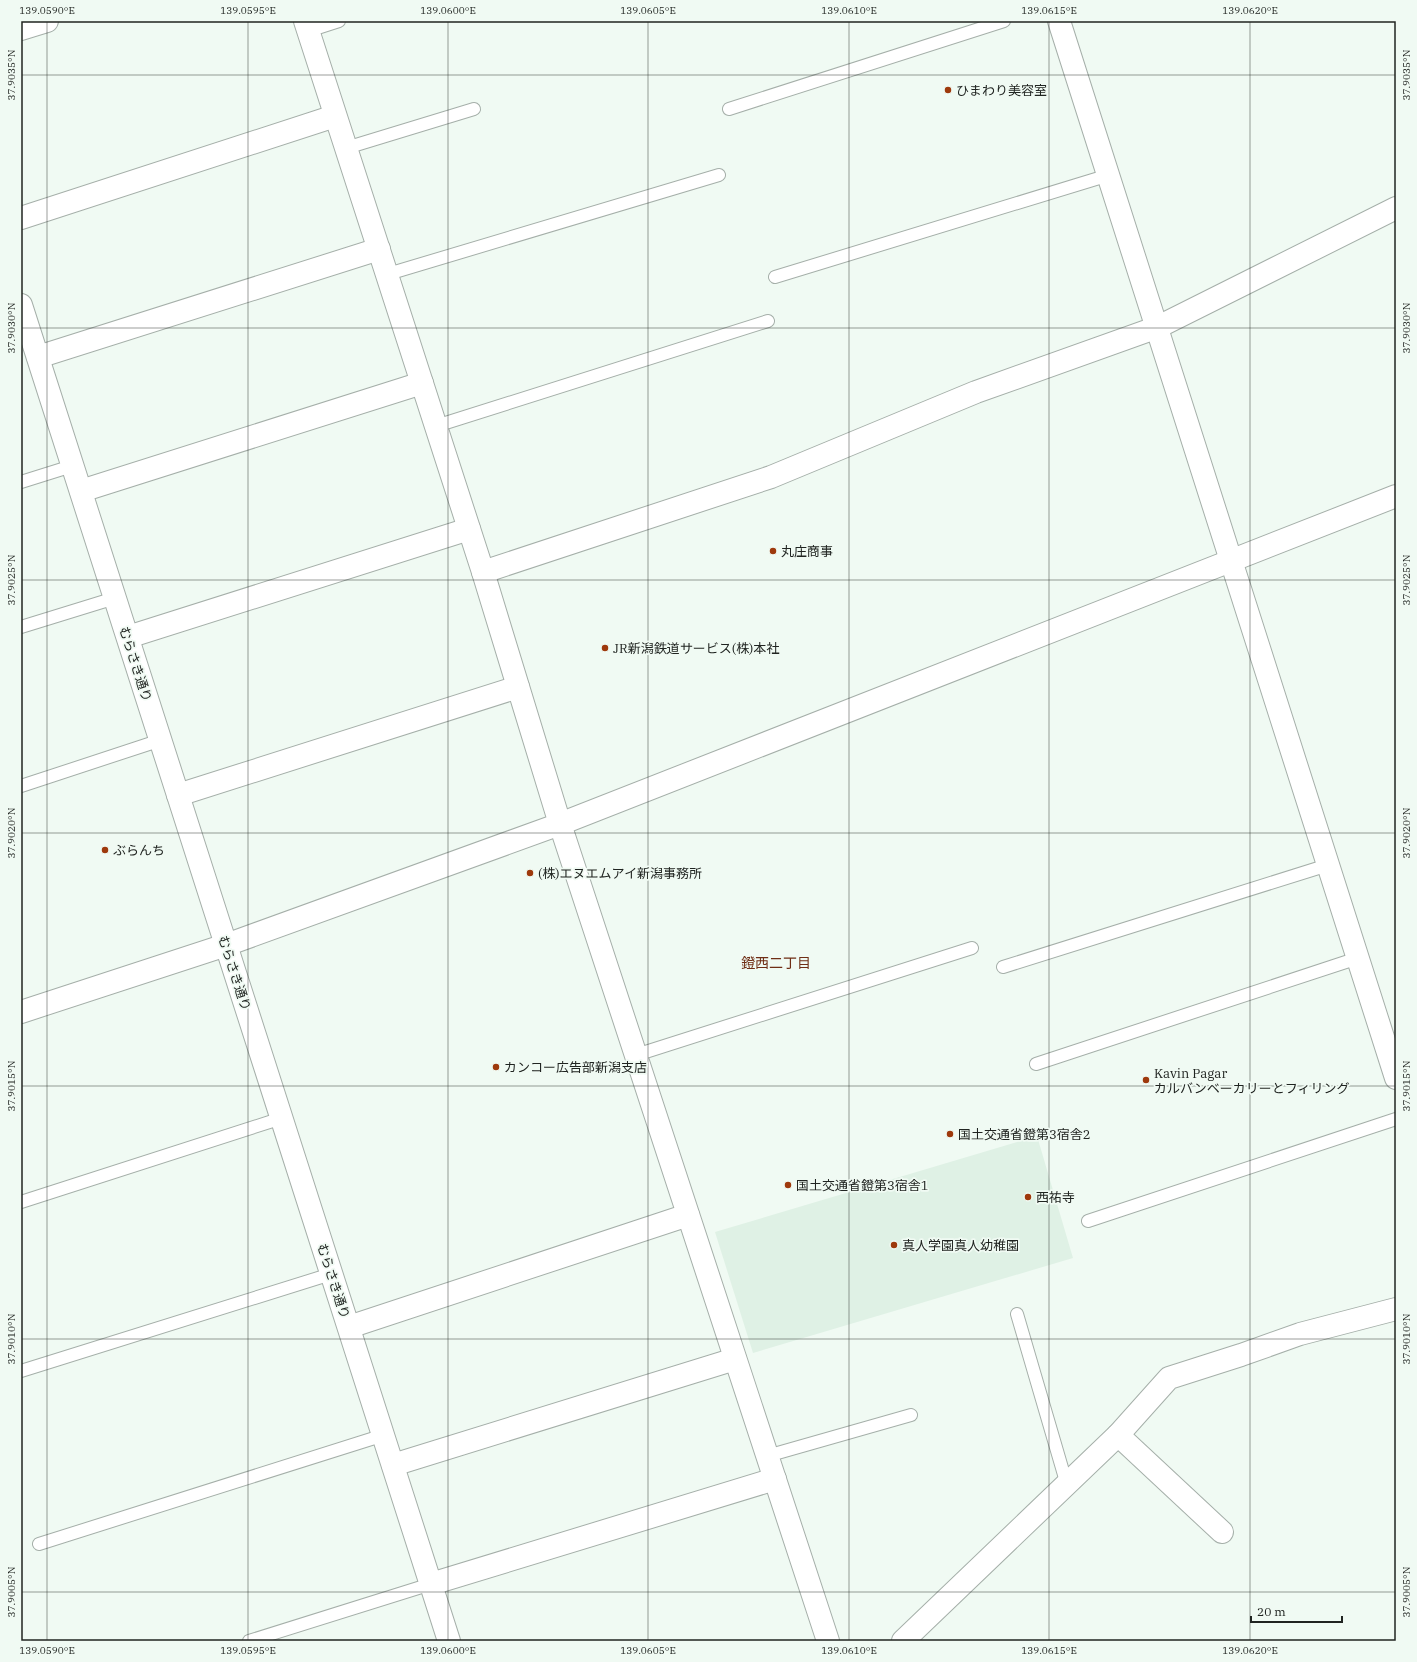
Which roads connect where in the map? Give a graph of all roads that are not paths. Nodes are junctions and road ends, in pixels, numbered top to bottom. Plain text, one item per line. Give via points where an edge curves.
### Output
1 (47, 21) edge
2 (339, 21) edge
3 (1004, 21) edge
4 (1059, 21) edge
5 (306, 26) edge
6 (21, 29) edge
7 (474, 109) dead end
8 (729, 110) dead end
9 (335, 116) junction
10 (346, 148) junction
11 (719, 175) dead end
12 (1109, 175) junction
13 (1396, 208) edge
14 (21, 218) edge
15 (380, 249) junction
16 (388, 274) junction
17 (775, 277) dead end
18 (22, 313) edge
19 (768, 321) dead end
20 (1158, 327) junction
21 (38, 357) junction
22 (422, 383) junction
23 (436, 426) junction
24 (72, 466) junction
25 (21, 482) edge
26 (81, 491) junction
27 (1396, 496) edge
28 (469, 529) junction
29 (1230, 561) junction
30 (483, 572) junction
31 (115, 598) junction
32 (21, 628) edge
33 (128, 637) junction
34 (518, 687) junction
35 (161, 740) junction
36 (21, 786) edge
37 (178, 795) junction
38 (560, 824) junction
39 (1328, 865) junction
40 (226, 945) junction
41 (972, 948) dead end
42 (1358, 958) junction
43 (1003, 967) dead end
44 (21, 1012) edge
45 (636, 1056) junction
46 (1036, 1064) dead end
47 (1396, 1078) edge
48 (282, 1118) junction
49 (1396, 1118) edge
50 (21, 1202) edge
51 (688, 1215) junction
52 (1088, 1221) dead end
53 (331, 1274) junction
54 (1396, 1309) edge
55 (1017, 1314) dead end
56 (349, 1327) junction
57 (736, 1359) junction
58 (21, 1371) edge
59 (911, 1415) dead end
60 (384, 1435) junction
61 (1118, 1435) junction
62 (767, 1456) junction
63 (393, 1465) junction
64 (775, 1479) junction
65 (1067, 1485) junction
66 (1222, 1532) dead end
67 (39, 1544) dead end
68 (431, 1584) junction
69 (822, 1639) edge
70 (249, 1641) edge
71 (449, 1641) edge
72 (903, 1641) edge

1 - 6 street
2 - 5 lane
3 - 8 lane
4 - 12 street
5 - 9 street
7 - 10 lane
9 - 10 street
9 - 14 street
10 - 15 street
11 - 16 lane
12 - 17 lane
12 - 20 street
13 - 20 street
15 - 16 street
15 - 21 street
16 - 22 street
18 - 21 street, むらさき通り
19 - 23 lane
20 - 29 street
20 - 30 street via 976,392 771,477
21 - 24 street, むらさき通り
22 - 23 street
22 - 26 street
23 - 28 street
24 - 25 lane
24 - 26 street, むらさき通り
26 - 31 street, むらさき通り
27 - 29 street
28 - 30 street
28 - 33 street
29 - 38 street
29 - 39 street
30 - 34 street
31 - 32 lane
31 - 33 street, むらさき通り
33 - 35 street, むらさき通り
34 - 37 street
34 - 38 street
35 - 36 lane
35 - 37 street, むらさき通り
37 - 40 street, むらさき通り
38 - 40 street
38 - 45 street
39 - 42 street
39 - 43 lane
40 - 44 street
40 - 48 street, むらさき通り
41 - 45 lane
42 - 46 lane
42 - 47 street
45 - 51 street
48 - 50 lane
48 - 53 street, むらさき通り
49 - 52 lane
51 - 56 street
51 - 57 street
53 - 56 street, むらさき通り
53 - 58 lane
54 - 61 street via 1300,1334 1241,1356 1169,1378
55 - 65 lane
56 - 60 street, むらさき通り
57 - 62 street
57 - 63 street
59 - 62 lane
60 - 63 street, むらさき通り
60 - 67 lane
61 - 65 street
61 - 66 street
62 - 64 street
63 - 68 street, むらさき通り
64 - 68 street
64 - 69 street
65 - 72 street
68 - 70 lane
68 - 71 street, むらさき通り

